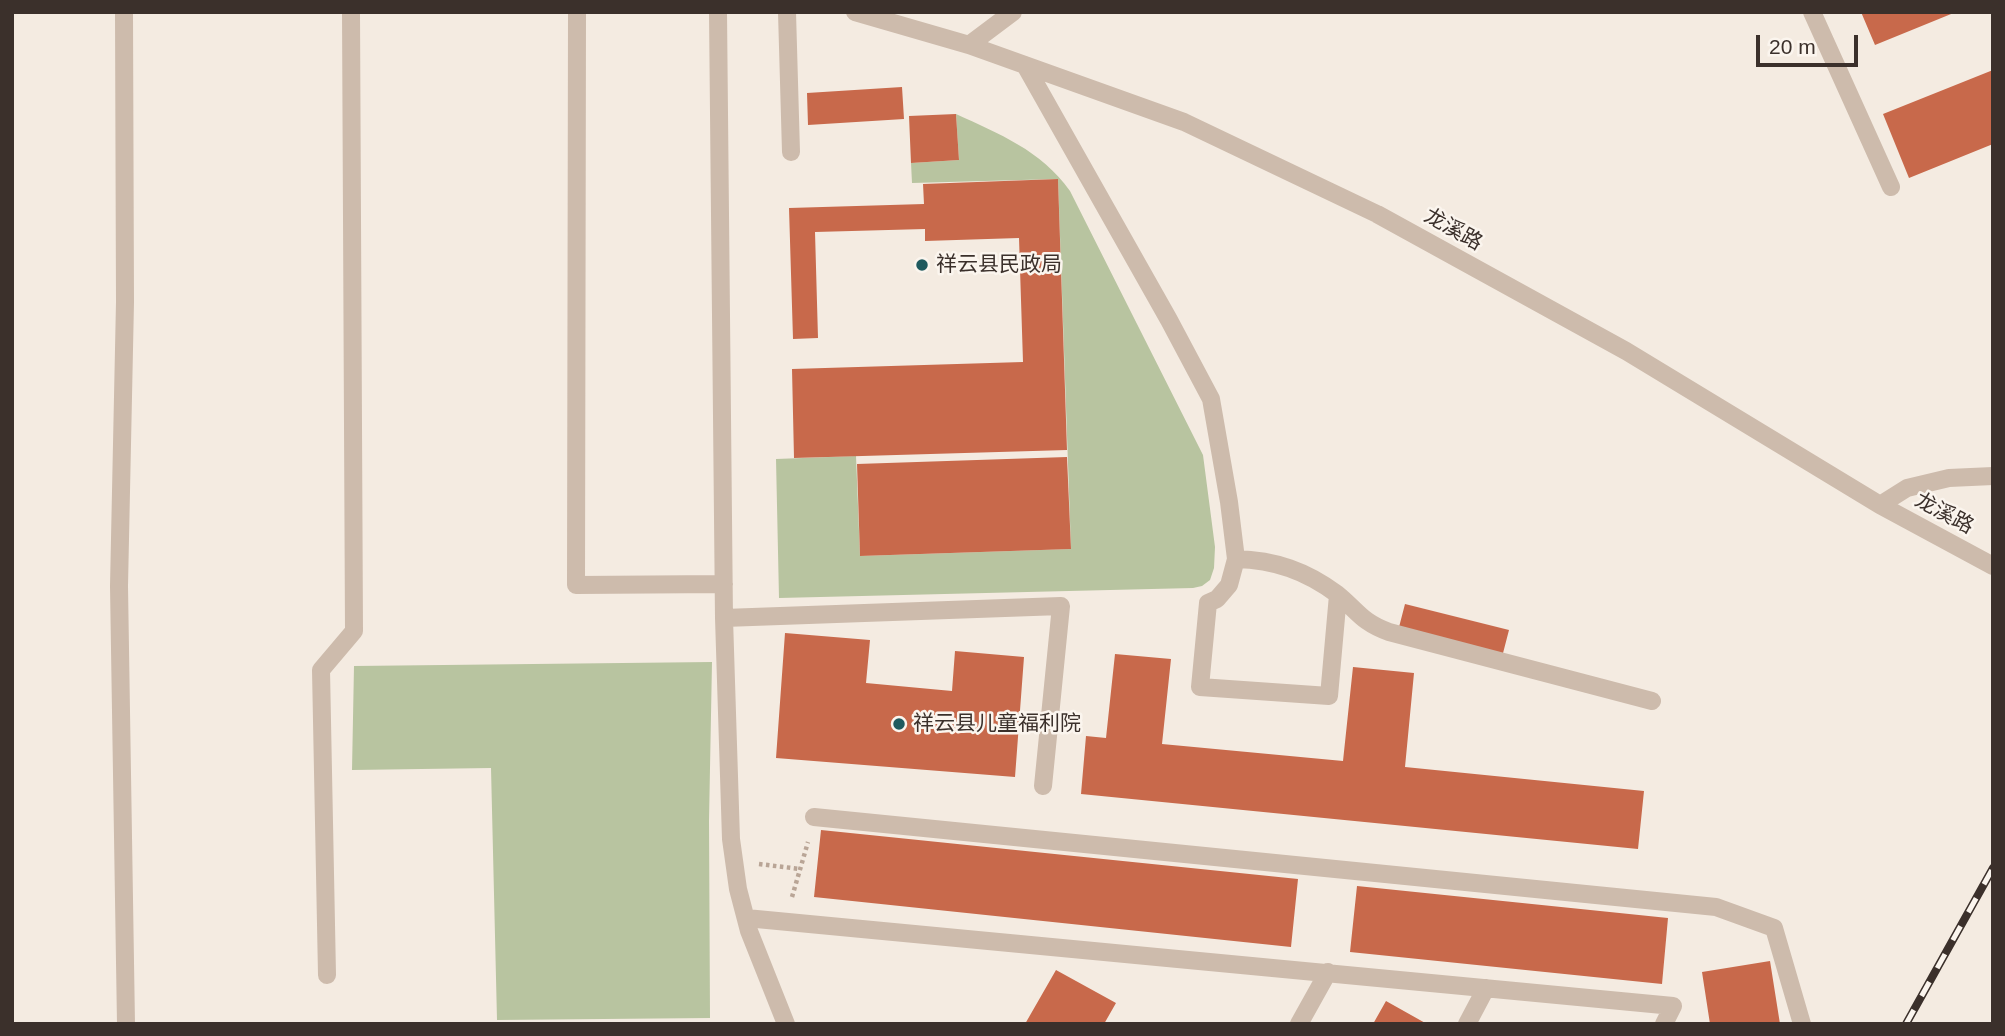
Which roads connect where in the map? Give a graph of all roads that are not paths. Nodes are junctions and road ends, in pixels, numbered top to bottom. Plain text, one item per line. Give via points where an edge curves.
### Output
1 (124, 12) edge
2 (351, 12) edge
3 (577, 12) edge
4 (718, 12) edge
5 (787, 12) edge
6 (855, 12) edge
7 (1013, 12) edge
8 (1812, 12) edge
9 (969, 45) junction
10 (1025, 65) junction
11 (791, 152) dead end
12 (1891, 187) dead end
13 (1993, 475) edge
14 (1880, 505) junction
15 (1236, 559) junction
16 (1993, 566) edge
17 (724, 584) junction
18 (1338, 595) junction
19 (724, 618) junction
20 (1652, 701) dead end
21 (1043, 786) dead end
22 (814, 817) road end
23 (746, 918) junction
24 (1328, 972) junction
25 (327, 975) dead end
26 (1486, 988) junction
27 (125, 1024) edge
28 (786, 1024) edge
29 (1299, 1024) edge
30 (1467, 1024) edge
31 (1664, 1024) edge
32 (1802, 1024) edge

1 - 27 street via 125,302 119,586
2 - 25 street via 354,631 321,670
3 - 17 street via 576,585
4 - 17 street
5 - 11 street
6 - 9 street, 龙溪路
7 - 9 street
8 - 12 street
9 - 10 street, 龙溪路
10 - 14 street, 龙溪路 via 1184,121 1377,214 1626,351
10 - 15 street via 1211,399
13 - 14 street via 1949,478 1907,488
14 - 16 street, 龙溪路
15 - 18 street via 1283,565
15 - 18 street via 1230,585 1208,603 1200,687 1329,696
17 - 19 street
18 - 20 street via 1362,618 1388,632
19 - 21 street via 1061,606
19 - 23 street via 731,839
22 - 32 street via 1716,907 1774,928
23 - 24 street
23 - 28 street
24 - 26 street
24 - 29 street
26 - 30 street
26 - 31 street via 1674,1006

